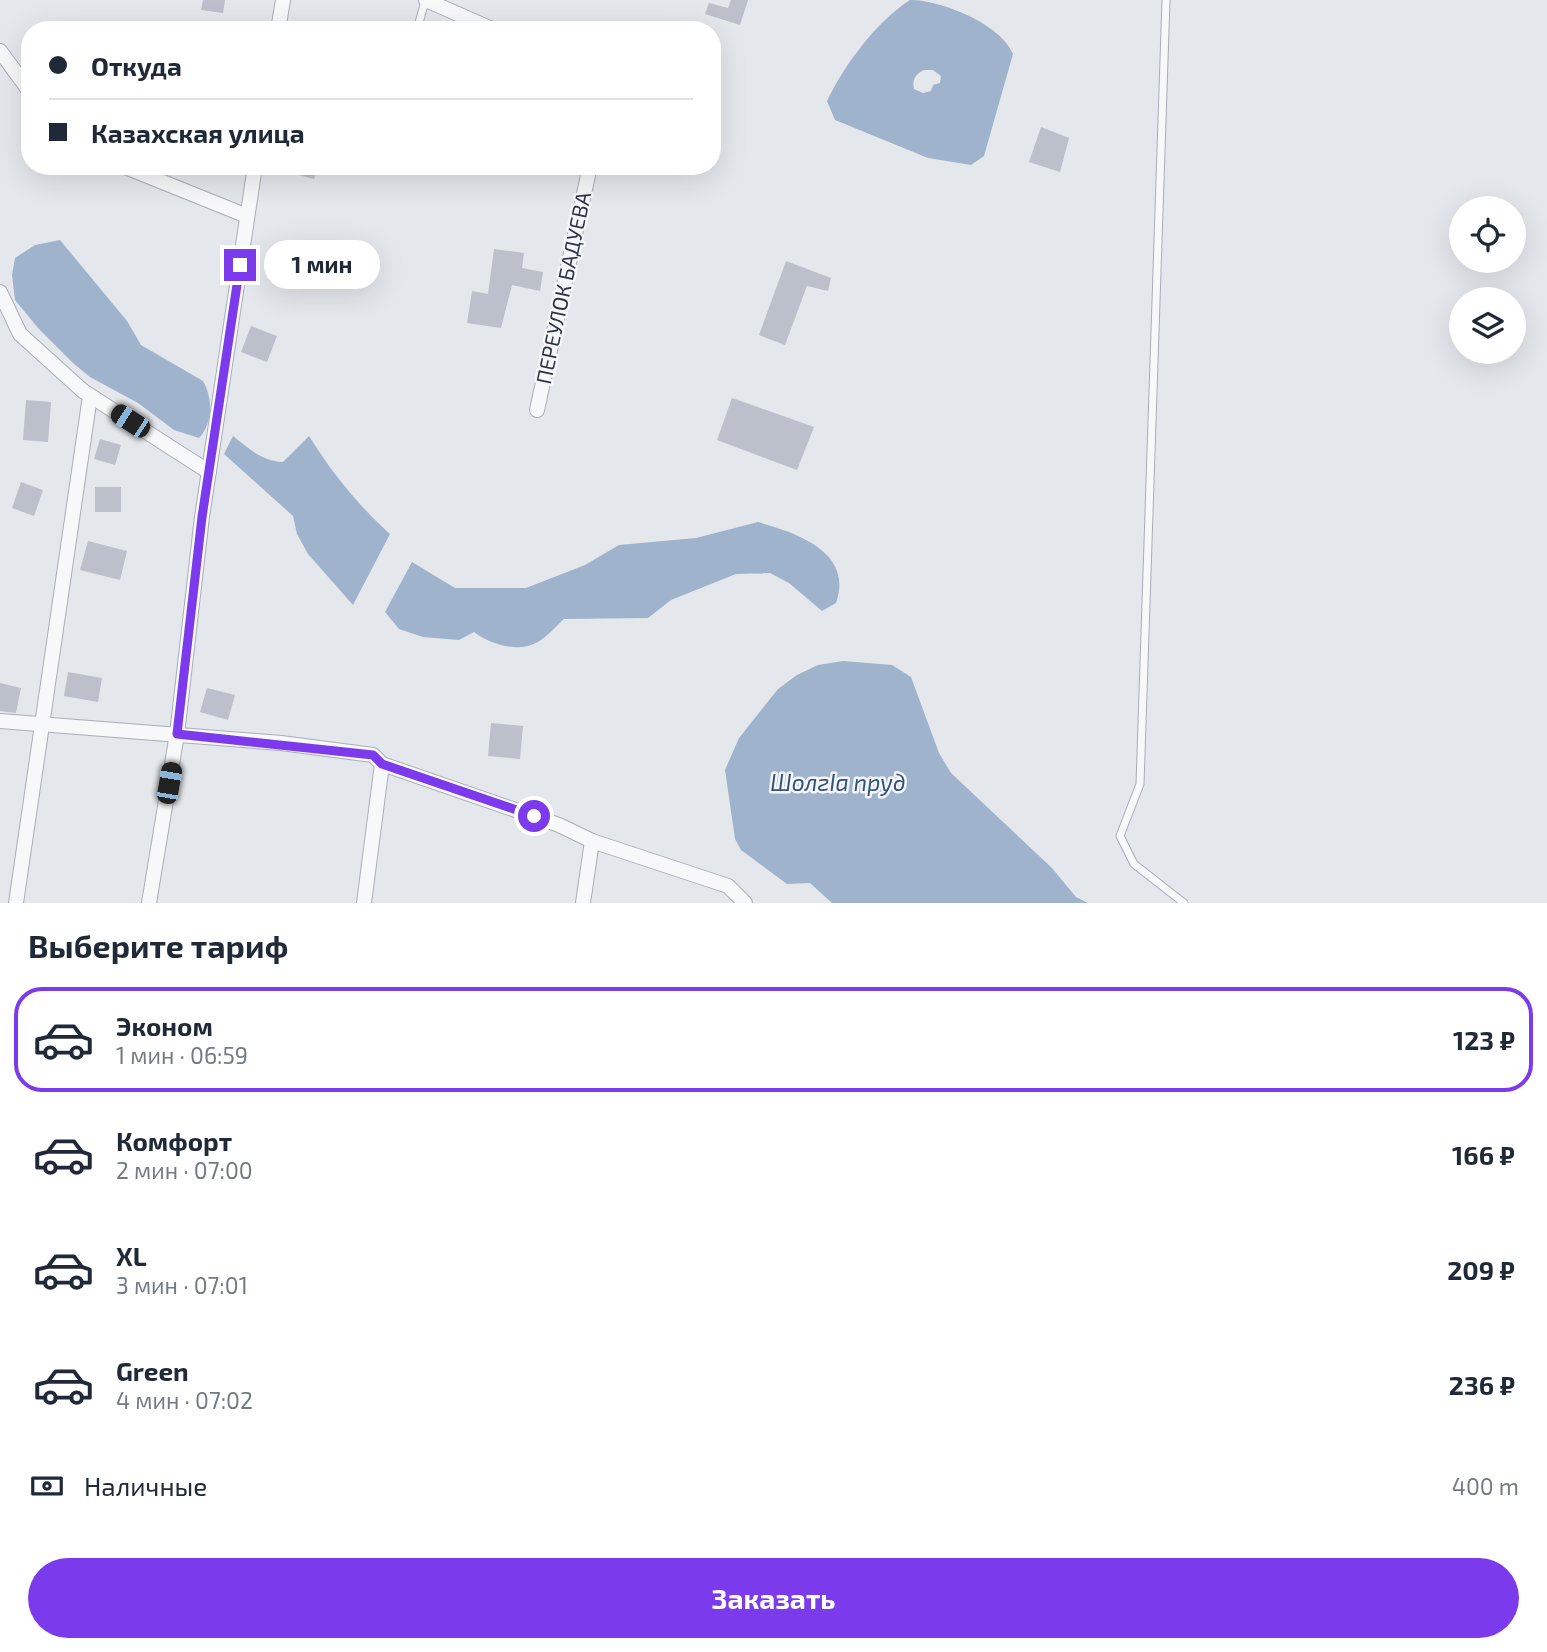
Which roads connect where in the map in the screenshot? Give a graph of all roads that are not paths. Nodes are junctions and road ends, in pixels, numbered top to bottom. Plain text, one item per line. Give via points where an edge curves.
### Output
1 (283, 0) edge
2 (1166, 0) edge
3 (426, 1) edge
4 (280, 21) edge
5 (420, 21) edge
6 (473, 21) edge
7 (0, 51) edge
8 (21, 80) edge
9 (145, 175) edge
10 (254, 175) edge
11 (588, 175) edge
12 (247, 216) junction
13 (0, 292) edge
14 (90, 396) junction
15 (537, 410) dead end
16 (209, 472) junction
17 (0, 722) edge
18 (43, 726) junction
19 (177, 734) junction
20 (382, 764) junction
21 (592, 841) junction
22 (16, 903) edge
23 (149, 903) edge
24 (364, 903) edge
25 (583, 903) edge
26 (745, 903) edge
27 (1184, 903) edge

1 - 4 street
2 - 27 lane via 1140,784 1120,836 1133,864
3 - 5 lane
3 - 6 street
7 - 8 street
9 - 12 street
10 - 12 street
11 - 15 street, ПЕРЕУЛОК БАДУЕВА
12 - 16 street
13 - 14 street via 20,334
14 - 16 street
14 - 18 street
16 - 19 street
17 - 18 street
18 - 19 street
18 - 22 street
19 - 20 street via 361,753 373,755
19 - 23 street
20 - 21 street via 559,825
20 - 24 street
21 - 25 street
21 - 26 street via 729,886

